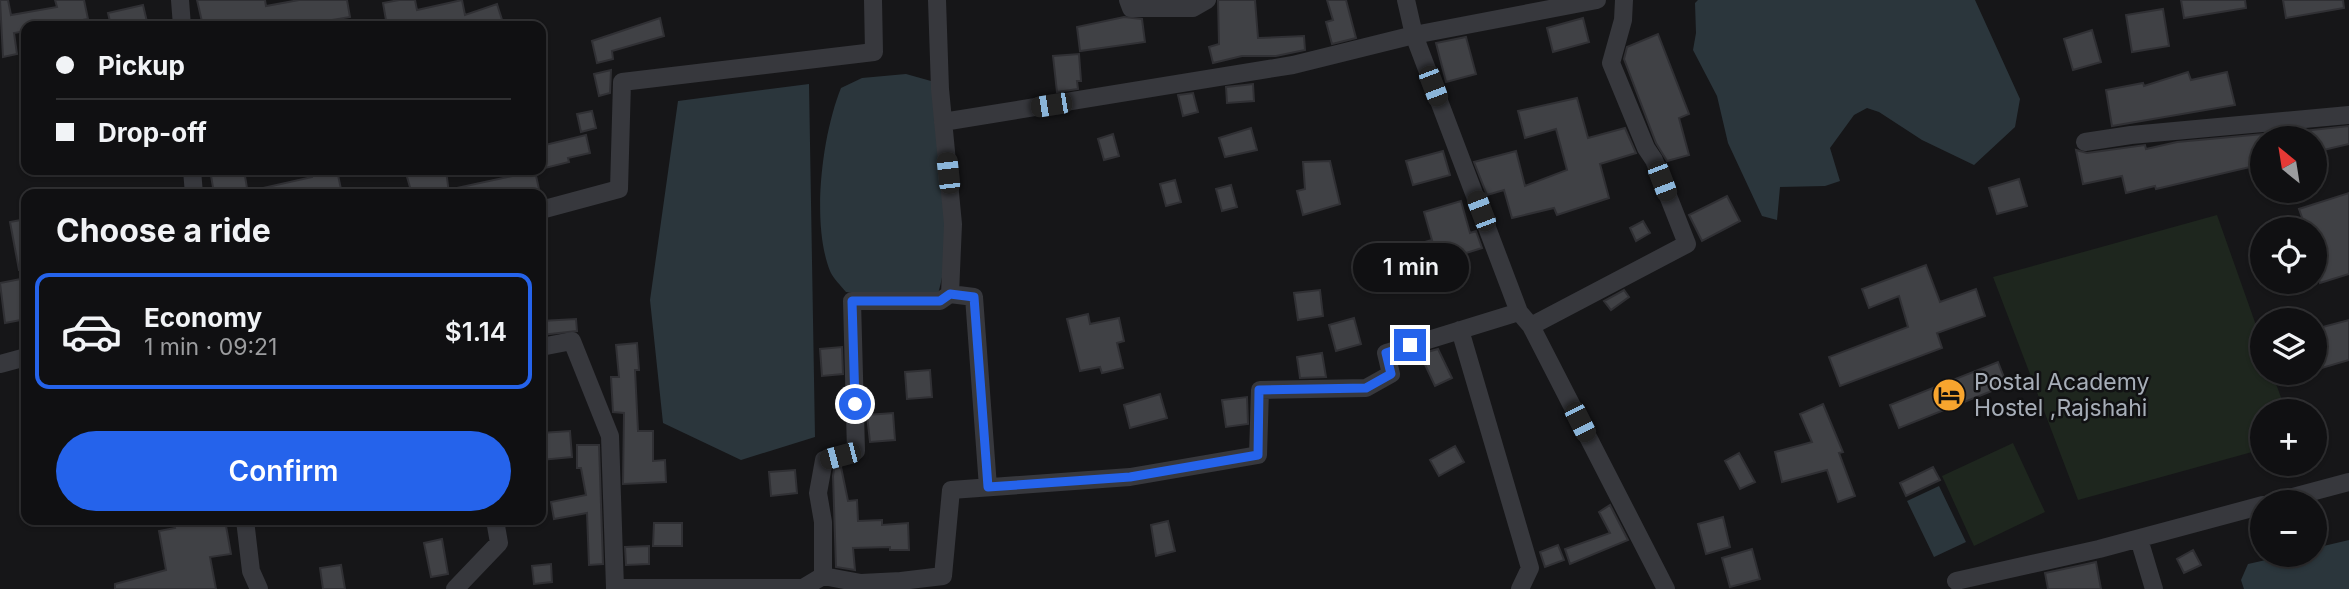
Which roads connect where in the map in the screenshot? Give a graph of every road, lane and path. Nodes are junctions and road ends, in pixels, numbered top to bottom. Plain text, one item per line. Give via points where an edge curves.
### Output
1 (180, 0) edge
2 (873, 0) edge
3 (937, 0) edge
4 (1128, 0) edge
5 (1207, 0) edge
6 (1406, 0) edge
7 (1597, 0) edge
8 (1624, 0) edge
9 (182, 21) edge
10 (1414, 35) junction
11 (2349, 115) edge
12 (943, 122) junction
13 (2085, 142) dead end
14 (546, 209) edge
15 (950, 294) junction
16 (1525, 319) junction
17 (1460, 330) junction
18 (546, 346) edge
19 (21, 357) edge
20 (0, 363) edge
21 (2349, 482) edge
22 (988, 487) junction
23 (2319, 490) edge
24 (2250, 508) edge
25 (245, 525) edge
26 (496, 525) edge
27 (2139, 538) junction
28 (823, 576) junction
29 (1956, 581) dead end
30 (902, 585) edge
31 (802, 588) edge
32 (259, 589) edge
33 (455, 589) edge
34 (1520, 589) edge
35 (1666, 589) edge
36 (2154, 589) edge

1 - 9 street
2 - 14 street via 874,52 622,82 619,189
3 - 12 street
4 - 5 street via 1131,8 1193,8
6 - 10 street
7 - 10 street
8 - 16 street via 1611,63 1686,244
10 - 12 street via 1293,65
10 - 16 street
11 - 13 street
12 - 15 street via 953,223
15 - 22 street via 974,297
15 - 28 street via 940,301 852,301 856,451 824,460 818,492
16 - 17 street
16 - 35 street
17 - 22 street via 1386,353 1391,374 1366,388 1259,390 1258,455 1130,477
17 - 34 street via 1530,568
18 - 31 street via 572,341 610,436 615,588
19 - 20 street
21 - 23 street
22 - 30 street via 951,490 943,576
24 - 27 street
25 - 32 street via 251,571
26 - 33 street via 499,543
27 - 29 street
27 - 36 street
28 - 30 street
28 - 31 street

